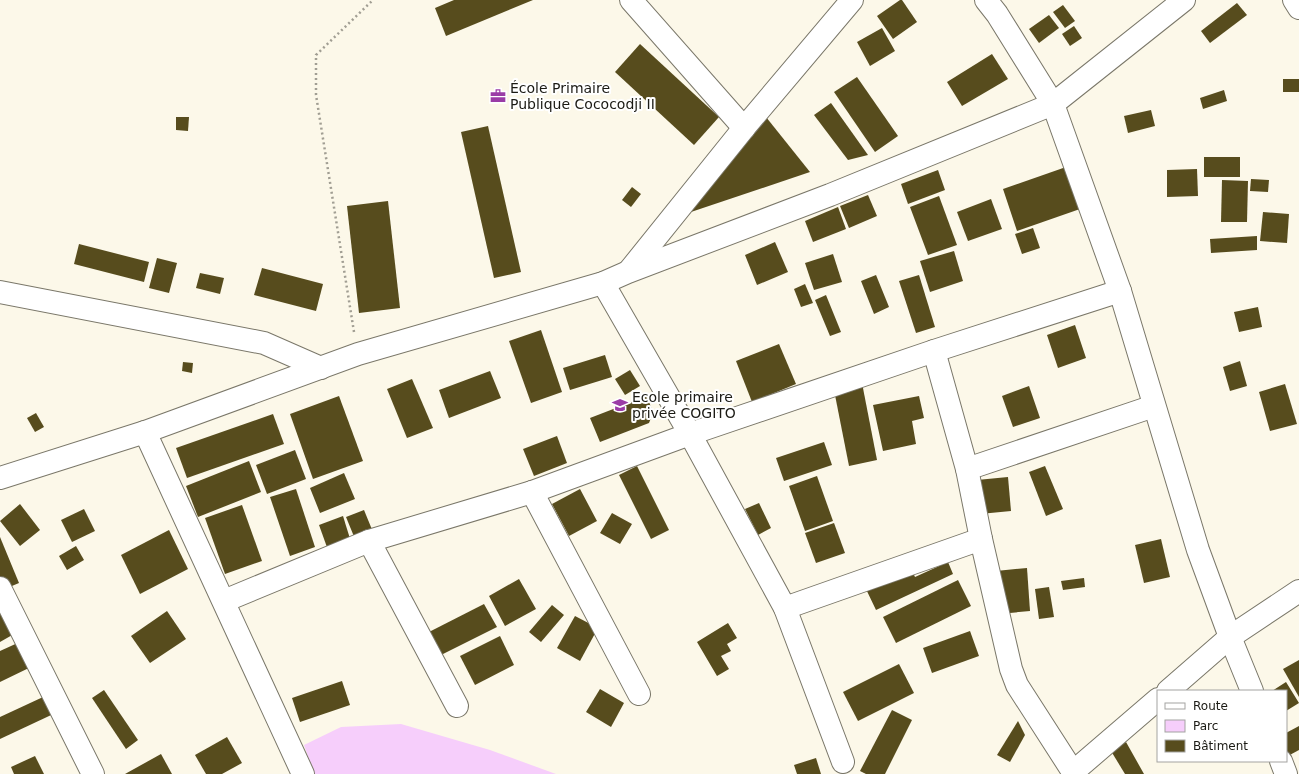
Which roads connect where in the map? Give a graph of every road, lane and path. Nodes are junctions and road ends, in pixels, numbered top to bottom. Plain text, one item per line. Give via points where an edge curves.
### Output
1 (373, 0) edge
2 (631, 0) edge
3 (852, 0) edge
4 (986, 0) edge
5 (1184, 0) edge
6 (1294, 0) edge
7 (1299, 8) edge
8 (1053, 104) junction
9 (744, 128) junction
10 (628, 272) junction
11 (603, 284) junction
12 (1120, 291) junction
13 (0, 292) edge
14 (934, 351) junction
15 (358, 354) junction
16 (321, 368) junction
17 (1154, 406) junction
18 (145, 432) junction
19 (690, 434) junction
20 (967, 469) junction
21 (0, 478) edge
22 (532, 492) junction
23 (981, 539) junction
24 (368, 541) junction
25 (0, 588) edge
26 (1299, 591) edge
27 (224, 601) junction
28 (785, 608) junction
29 (1230, 637) junction
30 (1169, 690) edge
31 (1252, 690) edge
32 (639, 694) dead end
33 (1157, 700) edge
34 (457, 706) dead end
35 (844, 762) dead end
36 (1281, 762) edge
37 (93, 774) edge
38 (303, 774) edge
39 (1286, 774) edge

1 - 15 path via 316,55 316,95
2 - 9 street
3 - 9 street
4 - 8 street
5 - 8 street
6 - 7 street
8 - 10 street via 830,195
8 - 12 street
9 - 10 street
10 - 11 street
11 - 15 street
11 - 19 street
12 - 14 street
12 - 17 street
13 - 16 street via 264,343
14 - 19 street
14 - 20 street
15 - 16 street
16 - 18 street
17 - 20 street
17 - 29 street via 1198,550
18 - 21 street
18 - 27 street
19 - 22 street
19 - 28 street
20 - 23 street
22 - 24 street
22 - 32 street
23 - 28 street
23 - 33 street via 1011,669 1018,685 1073,772
24 - 27 street
24 - 34 street
25 - 37 street
26 - 29 street
27 - 38 street
28 - 35 street
29 - 30 street
29 - 31 street
36 - 39 street

